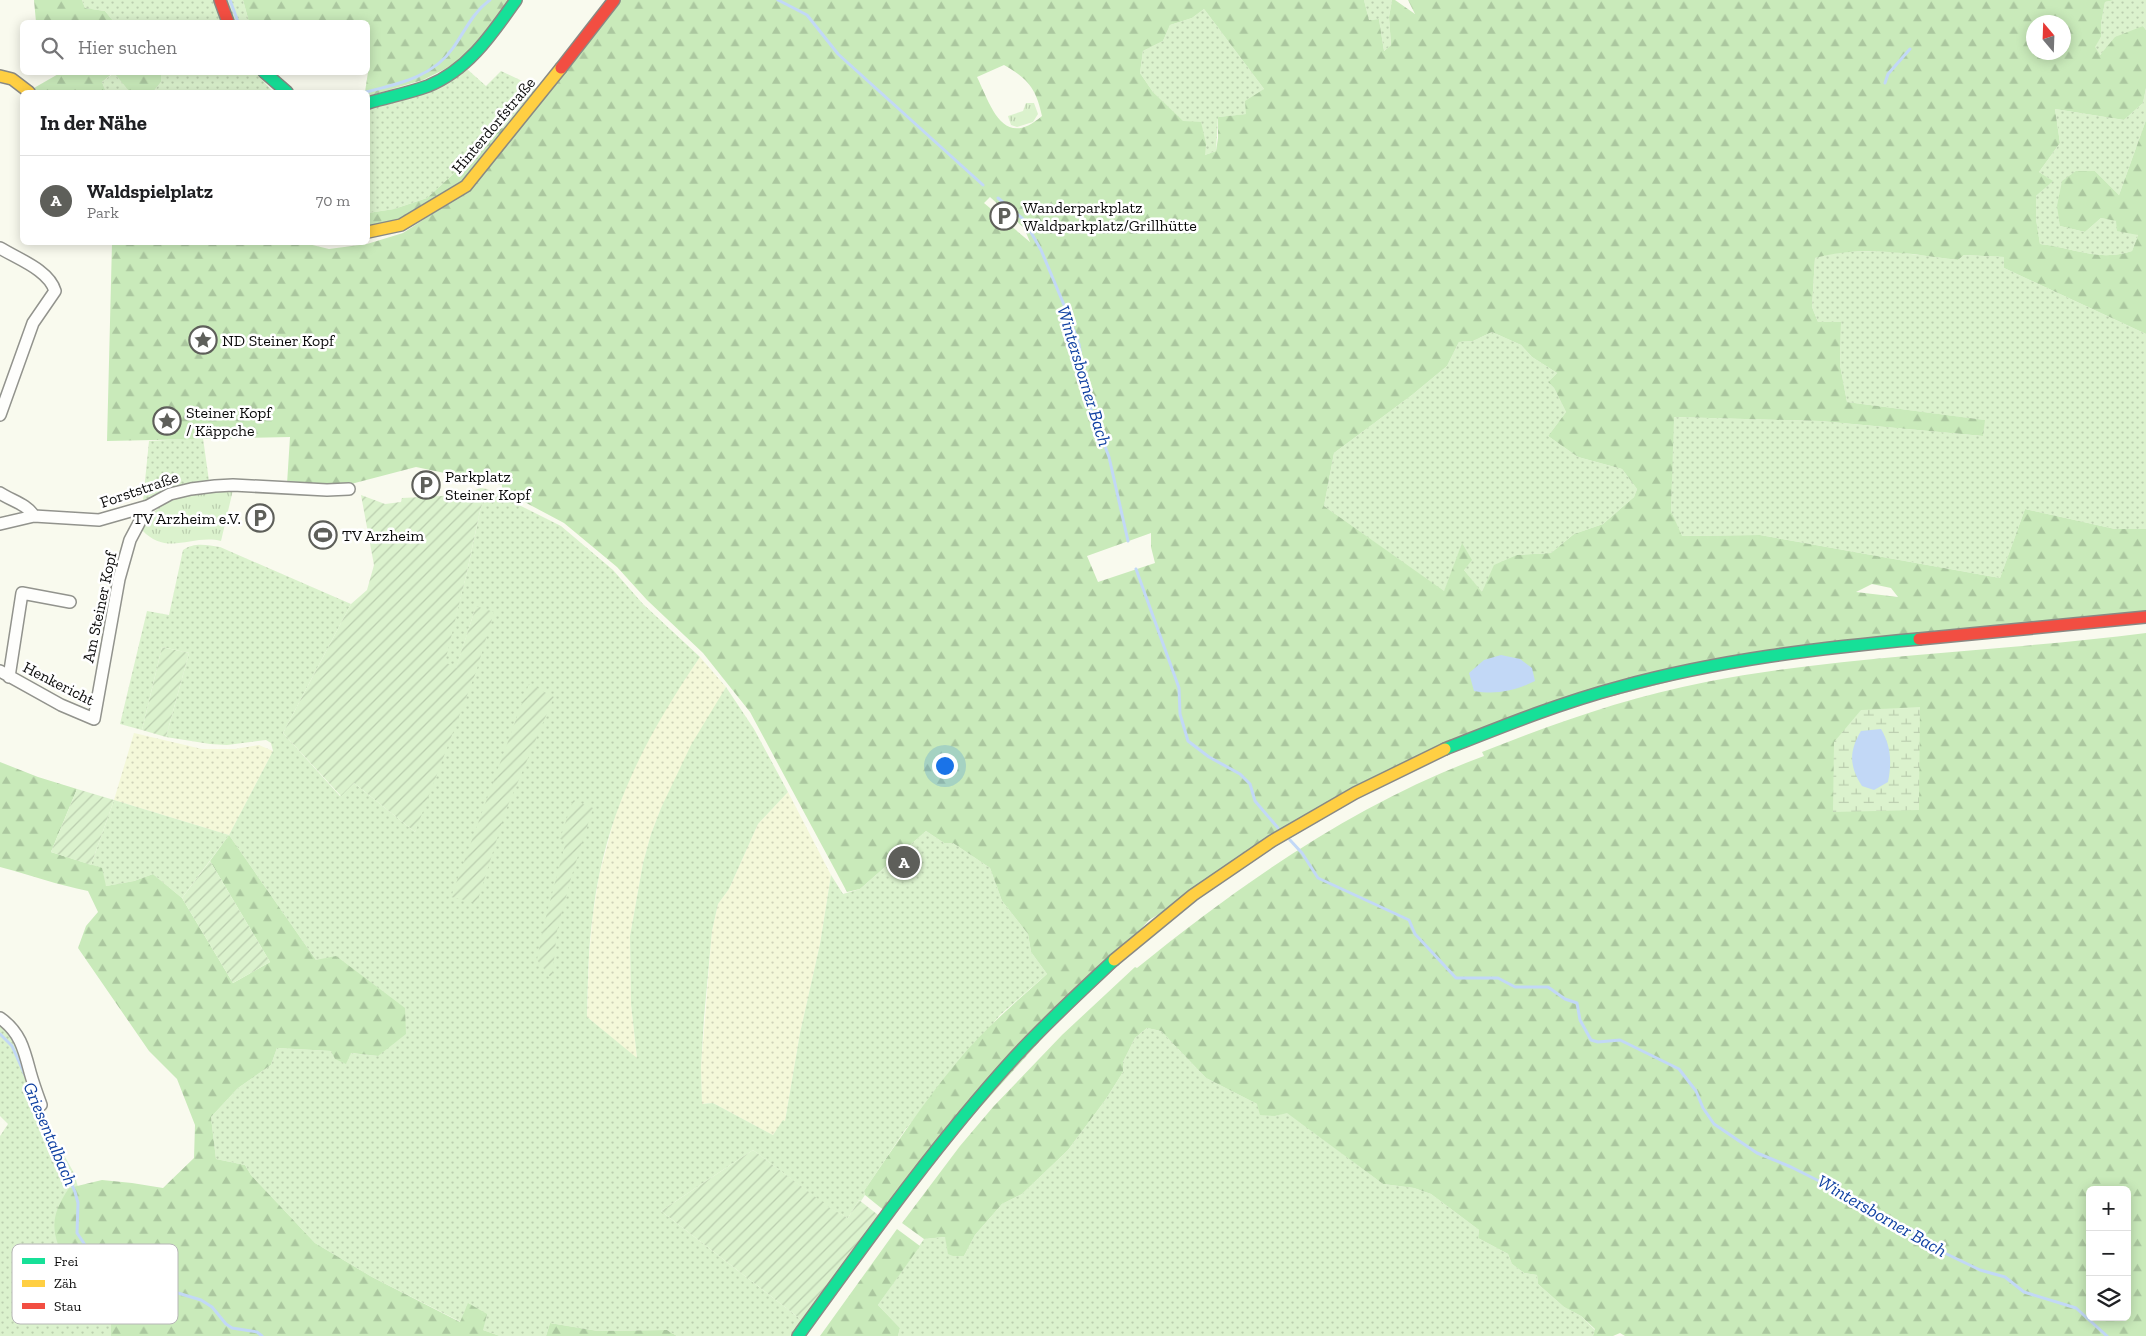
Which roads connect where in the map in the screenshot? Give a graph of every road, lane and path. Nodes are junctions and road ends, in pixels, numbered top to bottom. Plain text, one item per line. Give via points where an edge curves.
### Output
1 (220, 0) edge
2 (516, 0) edge
3 (614, 0) edge
4 (227, 20) edge
5 (267, 75) edge
6 (0, 76) edge
7 (26, 90) edge
8 (285, 90) edge
9 (370, 102) edge
10 (370, 232) edge
11 (0, 248) edge
12 (0, 415) edge
13 (349, 489) dead end
14 (0, 493) edge
15 (148, 506) junction
16 (34, 516) junction
17 (0, 524) edge
18 (70, 602) dead end
19 (2146, 617) edge
20 (1820, 661) dead end
21 (1741, 673) dead end
22 (5, 674) edge
23 (94, 719) joint
24 (1528, 729) dead end
25 (1467, 753) dead end
26 (1438, 765) dead end
27 (1368, 800) dead end
28 (1337, 817) dead end
29 (1322, 826) dead end
30 (0, 1018) edge
31 (41, 1105) dead end
32 (798, 1336) edge

1 - 4 main road
2 - 9 main road via 483,45 454,72 424,87
3 - 10 main road, Hinterdorfstraße via 466,186 401,225
5 - 8 main road
6 - 7 main road via 7,76
11 - 12 street via 44,274 55,290 33,323
13 - 15 street, Forststraße via 233,485 191,488 170,494
14 - 16 street via 30,508
15 - 16 street, Forststraße via 94,520
15 - 23 street, Am Steiner Kopf via 130,540 119,579
16 - 17 street, Forststraße
18 - 22 street, Henkericht via 22,593
19 - 32 main road via 1809,649 1720,663 1654,677 1553,706 1466,739 1390,774 1309,818 1220,876 1132,945 1049,1021 909,1185
20 - 21 main road
22 - 23 street, Henkericht
24 - 25 main road
26 - 27 main road
28 - 29 main road
30 - 31 street via 19,1036

